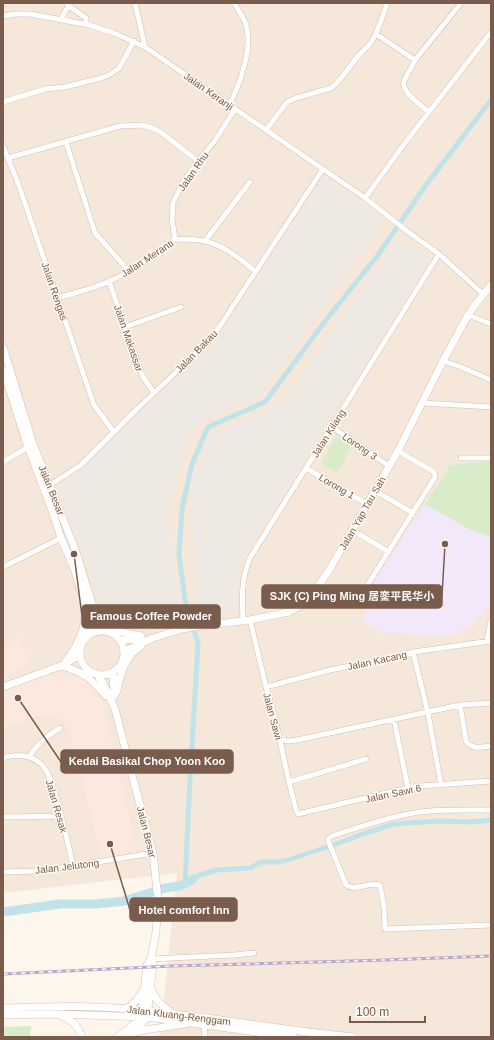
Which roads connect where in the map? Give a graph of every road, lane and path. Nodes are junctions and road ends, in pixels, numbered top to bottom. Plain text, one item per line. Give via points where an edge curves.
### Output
1 (136, 3) edge
2 (234, 3) edge
3 (387, 3) edge
4 (461, 3) edge
5 (68, 4) edge
6 (3, 16) edge
7 (61, 20) junction
8 (86, 24) junction
9 (491, 32) edge
10 (376, 34) junction
11 (134, 41) junction
12 (145, 46) junction
13 (415, 60) junction
14 (3, 102) edge
15 (230, 105) junction
16 (235, 109) junction
17 (429, 112) junction
18 (266, 130) junction
19 (66, 142) junction
20 (3, 146) edge
21 (8, 158) junction
22 (198, 161) junction
23 (323, 169) junction
24 (250, 182) dead end
25 (365, 198) junction
26 (175, 239) junction
27 (205, 241) junction
28 (439, 254) junction
29 (129, 271) junction
30 (255, 271) junction
31 (110, 281) junction
32 (491, 285) edge
33 (483, 294) junction
34 (57, 298) junction
35 (181, 307) dead end
36 (468, 315) junction
37 (491, 324) edge
38 (125, 327) junction
39 (3, 347) edge
40 (443, 361) junction
41 (3, 370) edge
42 (491, 380) edge
43 (154, 392) junction
44 (422, 403) junction
45 (491, 407) edge
46 (332, 427) junction
47 (113, 432) junction
48 (28, 447) junction
49 (398, 451) junction
50 (461, 458) dead end
51 (491, 458) edge
52 (3, 462) edge
53 (389, 466) junction
54 (306, 468) junction
55 (50, 484) junction
56 (375, 491) junction
57 (367, 504) junction
58 (413, 514) junction
59 (352, 530) junction
60 (62, 538) junction
61 (389, 552) junction
62 (3, 567) edge
63 (360, 597) dead end
64 (89, 606) junction
65 (246, 620) junction
66 (491, 620) edge
67 (103, 631) junction
68 (89, 635) junction
69 (120, 640) junction
70 (143, 641) junction
71 (489, 641) edge
72 (124, 652) junction
73 (413, 652) junction
74 (80, 655) junction
75 (62, 665) junction
76 (84, 665) junction
77 (113, 672) junction
78 (96, 674) junction
79 (3, 687) edge
80 (266, 687) junction
81 (112, 696) junction
82 (491, 703) edge
83 (460, 705) junction
84 (428, 713) junction
85 (394, 720) junction
86 (60, 728) dead end
87 (280, 740) junction
88 (491, 746) edge
89 (29, 757) junction
90 (3, 758) edge
91 (366, 759) dead end
92 (491, 781) edge
93 (289, 782) junction
94 (441, 785) junction
95 (408, 788) junction
96 (491, 810) edge
97 (297, 813) joint
98 (62, 816) junction
99 (3, 818) edge
100 (153, 853) junction
101 (73, 866) junction
102 (3, 872) edge
103 (491, 925) edge
104 (254, 953) dead end
105 (151, 959) junction
106 (148, 987) junction
107 (3, 1008) edge
108 (125, 1008) junction
109 (144, 1013) junction
110 (57, 1014) junction
111 (173, 1014) junction
112 (3, 1015) edge
113 (205, 1021) junction
114 (193, 1023) junction
115 (131, 1035) edge
116 (82, 1037) edge
117 (117, 1037) edge
118 (205, 1037) edge
119 (293, 1037) edge
120 (353, 1037) edge

1 - 12 street
2 - 15 street via 246,23 248,39 244,67
3 - 10 street
4 - 13 street
5 - 7 street
5 - 8 street via 86,18
6 - 7 street, Jalan Keranji via 30,14
7 - 8 street, Jalan Keranji
8 - 11 street, Jalan Keranji
9 - 17 street
10 - 13 street
10 - 18 street via 335,85 287,102
11 - 12 street, Jalan Keranji
11 - 14 street via 120,68 109,75 65,87 45,89
12 - 15 street, Jalan Keranji
13 - 17 street via 404,81 404,87 406,92
15 - 16 street, Jalan Keranji
16 - 18 street, Jalan Keranji
16 - 22 street, Jalan Rhu via 214,142
17 - 25 street
18 - 23 street, Jalan Keranji
19 - 21 street
19 - 22 street via 120,126 142,125 162,133
19 - 29 street via 95,233
20 - 21 street, Jalan Rengas
21 - 34 street, Jalan Rengas
22 - 26 street, Jalan Rhu via 173,203
23 - 25 street, Jalan Keranji
23 - 30 street, Jalan Bakau
24 - 27 street
25 - 28 street, Jalan Keranji
26 - 27 street, Jalan Meranti
26 - 29 street, Jalan Meranti
27 - 30 street, Jalan Meranti via 235,255
28 - 33 street
28 - 46 street, Jalan Kilang
29 - 31 street, Jalan Meranti
30 - 43 street, Jalan Bakau via 209,341
31 - 34 street, Jalan Meranti
31 - 38 street, Jalan Makassar
32 - 33 main road, Jalan Yap Tau Sah
33 - 36 main road, Jalan Yap Tau Sah
34 - 47 street, Jalan Rengas via 94,405
35 - 38 street
36 - 37 street
36 - 40 main road, Jalan Yap Tau Sah
38 - 43 street, Jalan Makassar via 142,374
39 - 55 main road, Jalan Besar via 33,444
40 - 42 street
40 - 44 main road, Jalan Yap Tau Sah
41 - 48 main road, Jalan Besar
43 - 47 street, Jalan Bakau
44 - 45 street
44 - 49 main road, Jalan Yap Tau Sah
46 - 53 street, Lorong 3
46 - 54 street, Jalan Kilang
47 - 55 street, Jalan Bakau via 81,465
48 - 52 street
48 - 60 main road, Jalan Besar
49 - 53 main road, Jalan Yap Tau Sah
49 - 58 street via 435,475
50 - 51 street
53 - 56 main road, Jalan Yap Tau Sah
54 - 57 street, Lorong 1
54 - 65 street, Jalan Kilang via 246,566 242,587
55 - 64 main road, Jalan Besar via 75,549
56 - 57 main road, Jalan Yap Tau Sah
56 - 58 street
57 - 59 main road, Jalan Yap Tau Sah
58 - 61 street
59 - 61 street
59 - 65 main road, Jalan Yap Tau Sah via 309,599 289,612
60 - 62 street
60 - 64 main road, Jalan Besar
61 - 63 street
64 - 67 main road, Jalan Besar
64 - 68 main road, Jalan Besar
64 - 70 main road via 112,628 141,636
64 - 75 main road via 80,638 72,654
65 - 70 main road, Jalan Yap Tau Sah via 182,629
65 - 80 street, Jalan Sawi
66 - 71 street
67 - 68 main road
67 - 69 main road
68 - 74 main road, Jalan Besar via 82,644
69 - 70 main road, Jalan Yap Tau Sah
69 - 72 main road
70 - 72 main road, Jalan Yap Tau Sah
70 - 81 main road via 124,666 117,691
71 - 73 street, Jalan Kacang
72 - 77 main road via 121,664
73 - 80 street, Jalan Kacang
73 - 84 street
74 - 75 main road
74 - 76 main road
75 - 76 main road
75 - 79 main road
75 - 81 main road via 81,672 107,696
76 - 78 main road, Jalan Besar
77 - 78 main road via 107,675
77 - 81 main road, Jalan Besar
78 - 81 main road, Jalan Besar
80 - 87 street, Jalan Sawi
81 - 100 main road, Jalan Besar
82 - 83 street
83 - 84 street
83 - 88 street via 468,745
84 - 85 street
84 - 94 street
85 - 87 street via 297,740
85 - 95 street
86 - 89 street via 45,737
87 - 93 street, Jalan Sawi
89 - 90 street via 16,755
89 - 98 street, Jalan Resak via 42,765 47,772
91 - 93 street
92 - 94 street, Jalan Sawi 6
93 - 97 street, Jalan Sawi
94 - 95 street, Jalan Sawi 6
95 - 97 street, Jalan Sawi 6
96 - 103 street via 441,810 409,814 369,824 328,839 346,885 350,888 380,885 385,929
98 - 99 street
98 - 101 street, Jalan Resak
100 - 101 street, Jalan Jelutong
100 - 105 main road, Jalan Besar via 158,899
101 - 102 street, Jalan Jelutong
104 - 105 street
105 - 106 main road, Jalan Besar via 147,965
106 - 108 main road via 136,1002
106 - 109 main road, Jalan Besar
106 - 111 main road via 158,1002
107 - 108 main road, Jalan Kluang-Renggam
108 - 109 main road, Jalan Kluang-Renggam
109 - 110 main road, Jalan Kluang-Renggam
109 - 111 main road, Jalan Kluang-Renggam
109 - 114 main road, Jalan Kluang-Renggam
109 - 115 main road via 138,1029
109 - 117 main road via 132,1027
110 - 112 main road, Jalan Kluang-Renggam
110 - 116 main road via 74,1023
111 - 113 main road, Jalan Kluang-Renggam
113 - 114 main road, Jalan Kluang-Renggam
113 - 118 street
113 - 119 main road, Jalan Kluang-Renggam
113 - 120 main road, Jalan Kluang-Renggam
114 - 115 main road via 144,1030

